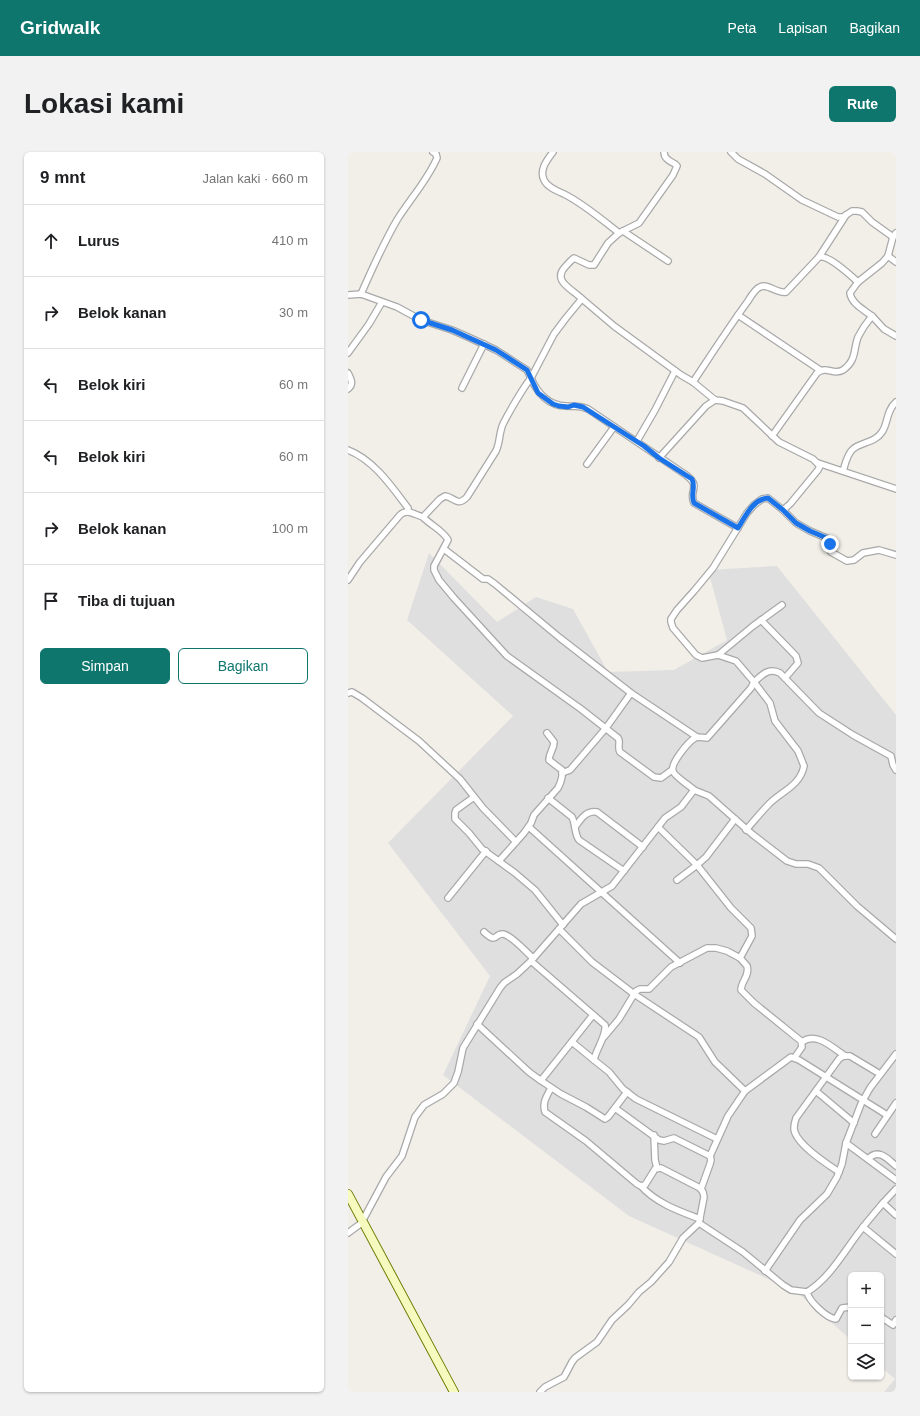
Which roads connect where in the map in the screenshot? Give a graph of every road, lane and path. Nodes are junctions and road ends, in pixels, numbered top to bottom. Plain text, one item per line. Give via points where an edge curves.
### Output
1 (552, 152) edge
2 (664, 152) edge
3 (731, 152) edge
4 (435, 153) edge
5 (846, 216) junction
6 (621, 232) junction
7 (895, 235) edge
8 (888, 256) junction
9 (820, 257) junction
10 (668, 261) dead end
11 (896, 262) edge
12 (858, 282) junction
13 (361, 294) junction
14 (348, 295) edge
15 (581, 298) junction
16 (382, 302) junction
17 (738, 315) junction
18 (872, 316) junction
19 (896, 336) edge
20 (484, 344) junction
21 (348, 353) edge
22 (820, 370) junction
23 (675, 371) junction
24 (348, 373) edge
25 (531, 378) junction
26 (693, 382) junction
27 (462, 388) dead end
28 (348, 389) edge
29 (715, 400) junction
30 (896, 402) edge
31 (614, 427) junction
32 (772, 436) junction
33 (637, 441) junction
34 (348, 450) edge
35 (659, 458) junction
36 (818, 463) junction
37 (587, 464) dead end
38 (843, 471) junction
39 (896, 489) edge
40 (783, 510) junction
41 (408, 512) junction
42 (422, 517) junction
43 (738, 528) junction
44 (444, 549) junction
45 (896, 556) edge
46 (348, 580) edge
47 (782, 605) dead end
48 (761, 620) junction
49 (718, 655) junction
50 (785, 678) junction
51 (754, 682) junction
52 (348, 693) edge
53 (631, 693) junction
54 (606, 728) junction
55 (547, 733) dead end
56 (697, 737) junction
57 (894, 760) edge
58 (672, 770) junction
59 (896, 770) edge
60 (562, 773) junction
61 (694, 790) junction
62 (474, 797) junction
63 (548, 798) junction
64 (735, 819) junction
65 (529, 826) junction
66 (575, 826) junction
67 (658, 827) junction
68 (746, 830) junction
69 (516, 842) junction
70 (642, 847) junction
71 (486, 851) junction
72 (499, 861) junction
73 (698, 866) junction
74 (624, 871) junction
75 (677, 880) dead end
76 (601, 892) junction
77 (448, 898) dead end
78 (561, 927) junction
79 (484, 932) dead end
80 (896, 939) edge
81 (740, 958) junction
82 (532, 960) junction
83 (680, 963) junction
84 (634, 994) junction
85 (593, 1015) junction
86 (477, 1024) junction
87 (604, 1037) junction
88 (572, 1042) junction
89 (802, 1042) junction
90 (896, 1054) edge
91 (845, 1056) junction
92 (795, 1058) junction
93 (594, 1060) junction
94 (880, 1074) junction
95 (826, 1077) junction
96 (540, 1080) junction
97 (551, 1088) junction
98 (745, 1091) junction
99 (816, 1091) junction
100 (627, 1092) junction
101 (863, 1101) junction
102 (896, 1103) edge
103 (615, 1108) junction
104 (887, 1115) junction
105 (854, 1123) junction
106 (875, 1134) dead end
107 (654, 1135) junction
108 (717, 1139) junction
109 (846, 1143) junction
110 (710, 1156) junction
111 (868, 1159) junction
112 (896, 1166) edge
113 (657, 1168) junction
114 (839, 1172) junction
115 (896, 1180) edge
116 (641, 1186) junction
117 (701, 1189) junction
118 (896, 1189) edge
119 (348, 1194) edge
120 (883, 1203) junction
121 (896, 1215) edge
122 (363, 1221) junction
123 (699, 1221) junction
124 (863, 1227) junction
125 (348, 1233) edge
126 (896, 1254) edge
127 (765, 1271) junction
128 (807, 1292) junction
129 (848, 1307) edge
130 (884, 1318) edge
131 (895, 1324) edge
132 (454, 1392) edge
133 (540, 1392) edge

1 - 6 street via 543,168 544,181
2 - 6 street via 666,159 676,165 673,175 639,223
3 - 5 street via 802,200 838,217
4 - 13 street via 437,158 429,174 398,219
5 - 7 street via 852,212 862,212 872,222
5 - 9 street
6 - 10 street
6 - 15 street via 608,243 594,265 574,258 560,272 562,282
7 - 8 street
8 - 11 street
8 - 12 street
9 - 12 street via 828,258
9 - 17 street via 786,292 781,293 764,286 758,288
12 - 18 street via 850,297
13 - 14 street
13 - 16 street
15 - 23 street
15 - 25 street via 554,334
16 - 20 street
16 - 21 street
17 - 22 street
17 - 26 street
18 - 19 street via 884,329
18 - 22 street via 858,337 853,359 848,366 837,373 826,369
20 - 25 street via 527,370
20 - 27 street
22 - 32 street
23 - 26 street
23 - 33 street
24 - 28 street via 352,381
25 - 31 street via 538,393 553,404 583,407
25 - 42 street via 504,424 500,444 467,497 459,502 444,496
26 - 29 street
29 - 32 street via 743,408
29 - 35 street via 706,406
30 - 38 street via 890,411 884,431 867,443 853,448
31 - 33 street
31 - 37 street
32 - 36 street
33 - 35 street
34 - 41 street via 371,464 388,482 408,508
35 - 43 street via 692,479 694,503
36 - 38 street
36 - 40 street via 818,470
38 - 39 street
40 - 43 street via 768,498 762,499 754,505
40 - 45 street via 796,523 829,539 831,552 847,561 854,560 863,553 878,550
41 - 42 street
41 - 46 street via 402,512
42 - 44 street via 446,534 448,540
43 - 49 street via 713,568 671,619 673,628 696,655 702,658
44 - 53 street via 483,580 491,581 512,596 560,638
44 - 54 street via 434,570 454,598 507,656
47 - 48 street
48 - 49 street
48 - 50 street via 796,656 798,664
49 - 51 street via 736,661
50 - 51 street via 780,673 769,670
50 - 57 street via 819,713
51 - 56 street via 707,738
51 - 68 street via 770,703 775,721 798,751 804,764 801,776 795,784 768,804
52 - 62 street via 352,692 362,698 419,741 460,779
53 - 54 street
53 - 56 street
54 - 58 street via 618,738 620,752 654,777 661,778
54 - 60 street via 570,770
55 - 60 street via 554,742 549,760 562,770
56 - 58 street via 683,750 672,765
57 - 59 street
58 - 61 street
60 - 63 street via 558,788
61 - 64 street via 708,796
61 - 67 street via 681,807 665,818
62 - 69 street
62 - 71 street via 456,810 454,816
63 - 65 street via 534,815
63 - 66 street via 572,818
64 - 68 street
64 - 73 street
65 - 69 street
65 - 76 street
66 - 70 street via 587,813 597,812
66 - 74 street via 579,840
67 - 70 street
67 - 73 street
68 - 80 street via 787,861 819,868 857,906
69 - 72 street
70 - 74 street
71 - 72 street
71 - 77 street
72 - 78 street via 535,890
73 - 75 street
73 - 81 street via 731,908 751,928 752,936
74 - 76 street via 612,886
76 - 78 street via 581,904
76 - 83 street
78 - 82 street
78 - 84 street via 592,962
79 - 82 street via 494,939 504,934
81 - 83 street via 727,951 707,948
81 - 89 street via 748,966 748,973 741,986 742,992
82 - 85 street
82 - 86 street via 504,983
83 - 84 street via 672,967 649,989 640,989
84 - 87 street
84 - 98 street via 699,1037 715,1062
85 - 87 street via 605,1025
85 - 88 street
86 - 96 street
86 - 122 street via 463,1048 454,1083 443,1094 424,1105 415,1117 402,1156 386,1177
87 - 93 street
88 - 93 street
88 - 96 street
89 - 91 street via 808,1038 815,1038
89 - 92 street via 802,1047
90 - 94 street
91 - 94 street via 850,1056
91 - 95 street via 839,1059
92 - 95 street
92 - 98 street via 791,1056
93 - 100 street
94 - 101 street
95 - 99 street
95 - 101 street
96 - 97 street
97 - 103 street via 605,1118
97 - 116 street via 544,1102 545,1112 586,1141
98 - 108 street via 728,1116
99 - 105 street
99 - 114 street via 796,1118 795,1132 810,1152
100 - 103 street
100 - 108 street via 636,1099
101 - 104 street
101 - 105 street
102 - 104 street
103 - 107 street
104 - 106 street
105 - 109 street
107 - 110 street via 661,1140 674,1138
107 - 113 street
108 - 110 street
109 - 111 street
109 - 114 street
110 - 117 street via 710,1164
111 - 112 street via 879,1154
111 - 115 street
113 - 116 street via 645,1185
113 - 117 street
114 - 127 street via 827,1194 800,1220
116 - 123 street via 666,1205
117 - 123 street via 704,1197
118 - 120 street
119 - 122 main road
120 - 121 street
120 - 124 street
122 - 125 street
122 - 132 main road
123 - 127 street
123 - 133 street via 683,1238 668,1262 608,1325 597,1342 572,1362 564,1377
124 - 126 street
124 - 128 street via 830,1271
127 - 128 street via 791,1290
128 - 129 street via 810,1299 834,1319 838,1317 842,1308
130 - 131 street

